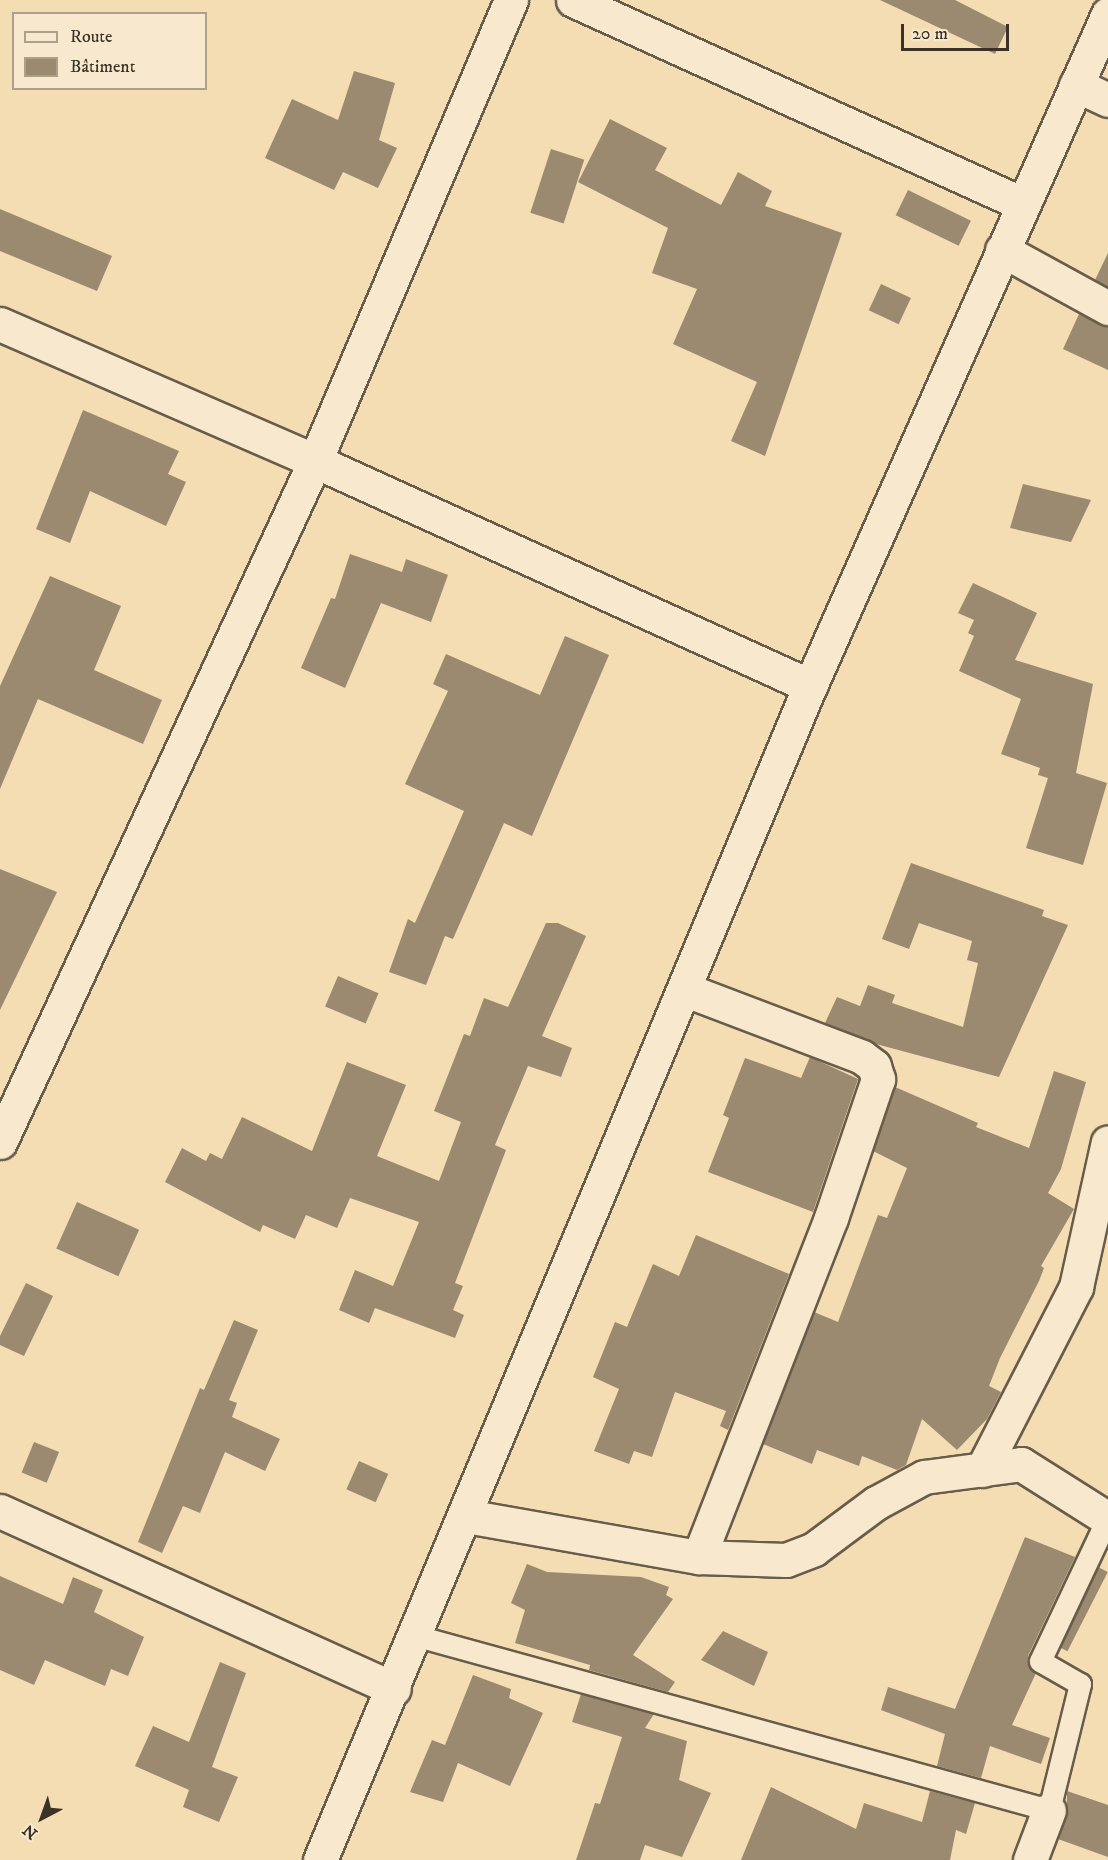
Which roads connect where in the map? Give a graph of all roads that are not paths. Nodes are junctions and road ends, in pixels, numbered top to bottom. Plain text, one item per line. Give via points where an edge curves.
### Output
1 (511, 0) edge
2 (573, 0) edge
3 (1108, 14) edge
4 (1076, 85) junction
5 (1108, 100) edge
6 (1021, 204) junction
7 (1002, 250) junction
8 (1108, 308) edge
9 (0, 324) edge
10 (315, 461) junction
11 (810, 686) junction
12 (686, 990) junction
13 (0, 1142) edge
14 (1108, 1142) edge
15 (1099, 1230) edge
16 (982, 1470) junction
17 (0, 1511) edge
18 (466, 1516) junction
19 (1107, 1519) edge
20 (699, 1557) junction
21 (417, 1636) junction
22 (394, 1689) junction
23 (1049, 1810) junction
24 (320, 1860) edge
25 (1030, 1860) edge

1 - 10 street
2 - 6 street
3 - 4 street
4 - 5 street
4 - 6 street
6 - 7 street
7 - 8 street
7 - 11 street
9 - 10 street
10 - 11 street
10 - 13 street
11 - 12 street
12 - 18 street
12 - 20 street via 862,1057 874,1066 878,1079 831,1218
14 - 15 street
15 - 16 street via 1043,1358
16 - 19 street via 1021,1464
16 - 20 street via 924,1477 876,1503 814,1549 786,1560
17 - 22 street
18 - 20 street
18 - 21 street
19 - 23 lane via 1040,1661 1080,1684
21 - 22 street
21 - 23 lane
22 - 24 street
23 - 25 street

